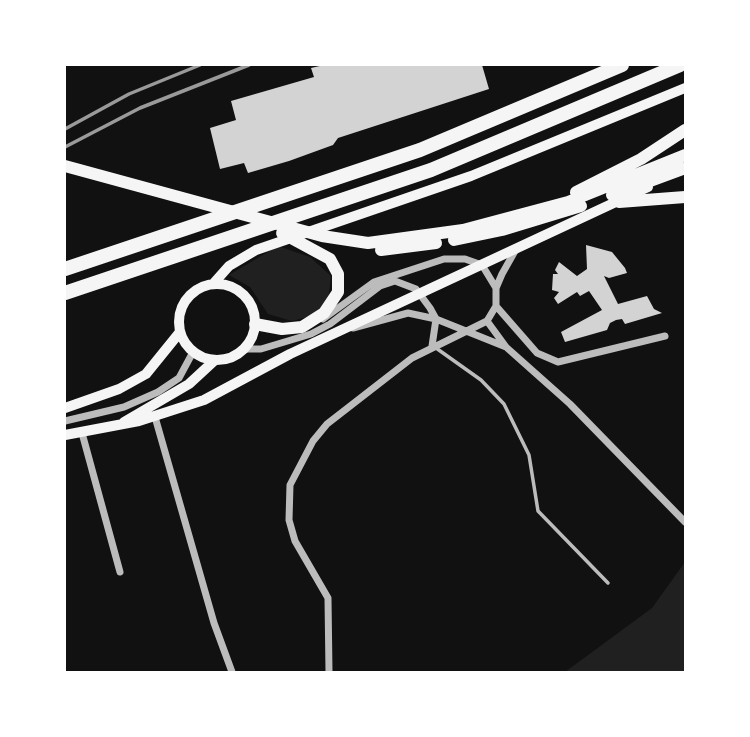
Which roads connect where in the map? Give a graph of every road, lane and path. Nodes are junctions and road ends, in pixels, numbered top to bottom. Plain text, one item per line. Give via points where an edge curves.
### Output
1 (622, 65) edge
2 (680, 65) edge
3 (685, 88) edge
4 (685, 130) edge
5 (685, 155) edge
6 (65, 166) edge
7 (685, 168) edge
8 (65, 174) edge
9 (672, 174) junction
10 (685, 197) edge
11 (619, 202) junction
12 (556, 204) junction
13 (312, 240) junction
14 (516, 249) junction
15 (482, 265) junction
16 (65, 269) edge
17 (213, 284) junction
18 (496, 288) junction
19 (65, 293) edge
20 (420, 294) junction
21 (496, 306) junction
22 (436, 319) junction
23 (487, 321) junction
24 (255, 324) junction
25 (309, 324) junction
26 (345, 329) junction
27 (469, 331) junction
28 (180, 332) junction
29 (665, 336) dead end
30 (432, 346) junction
31 (506, 347) junction
32 (244, 349) junction
33 (193, 352) junction
34 (215, 360) junction
35 (65, 408) edge
36 (155, 417) junction
37 (65, 421) edge
38 (119, 425) junction
39 (82, 433) junction
40 (65, 435) edge
41 (685, 522) edge
42 (120, 572) dead end
43 (608, 583) dead end
44 (232, 672) edge
45 (329, 672) edge

1 - 16 highway via 420,150
2 - 19 highway via 430,170
3 - 17 main road via 471,176 256,250 229,266
4 - 12 main road
5 - 12 main road via 606,189
6 - 13 main road
7 - 9 main road
8 - 13 main road
9 - 11 main road
9 - 13 main road via 558,214 443,242 383,250
10 - 11 main road
11 - 14 main road
12 - 13 main road via 463,230 390,242
13 - 25 main road via 330,259 339,283 330,306
14 - 15 main road
14 - 18 street
15 - 18 street
15 - 20 main road
15 - 25 street via 457,258 417,266 374,282 334,313
17 - 24 main road via 242,293 252,306
17 - 28 main road via 184,302
18 - 21 street
20 - 22 street
20 - 26 main road
20 - 32 street via 402,282 380,286 311,334 261,349
21 - 23 street
21 - 29 street via 537,353 558,362
22 - 26 street via 399,313
22 - 27 street
22 - 30 street
23 - 27 street
23 - 31 street
24 - 25 main road via 294,329
24 - 32 main road
26 - 36 main road via 204,400
27 - 30 street
27 - 31 street
28 - 33 main road
28 - 35 main road via 146,374 120,390
30 - 43 lane via 481,380 504,404 529,455 538,511
30 - 45 street via 327,424 290,485 289,520 295,541 328,598
31 - 41 street via 570,404
32 - 34 main road via 233,357
33 - 34 main road
33 - 37 street via 179,378 158,391 124,407
34 - 38 main road via 190,384
36 - 38 main road
36 - 44 street
38 - 39 main road
39 - 40 main road
39 - 42 street

